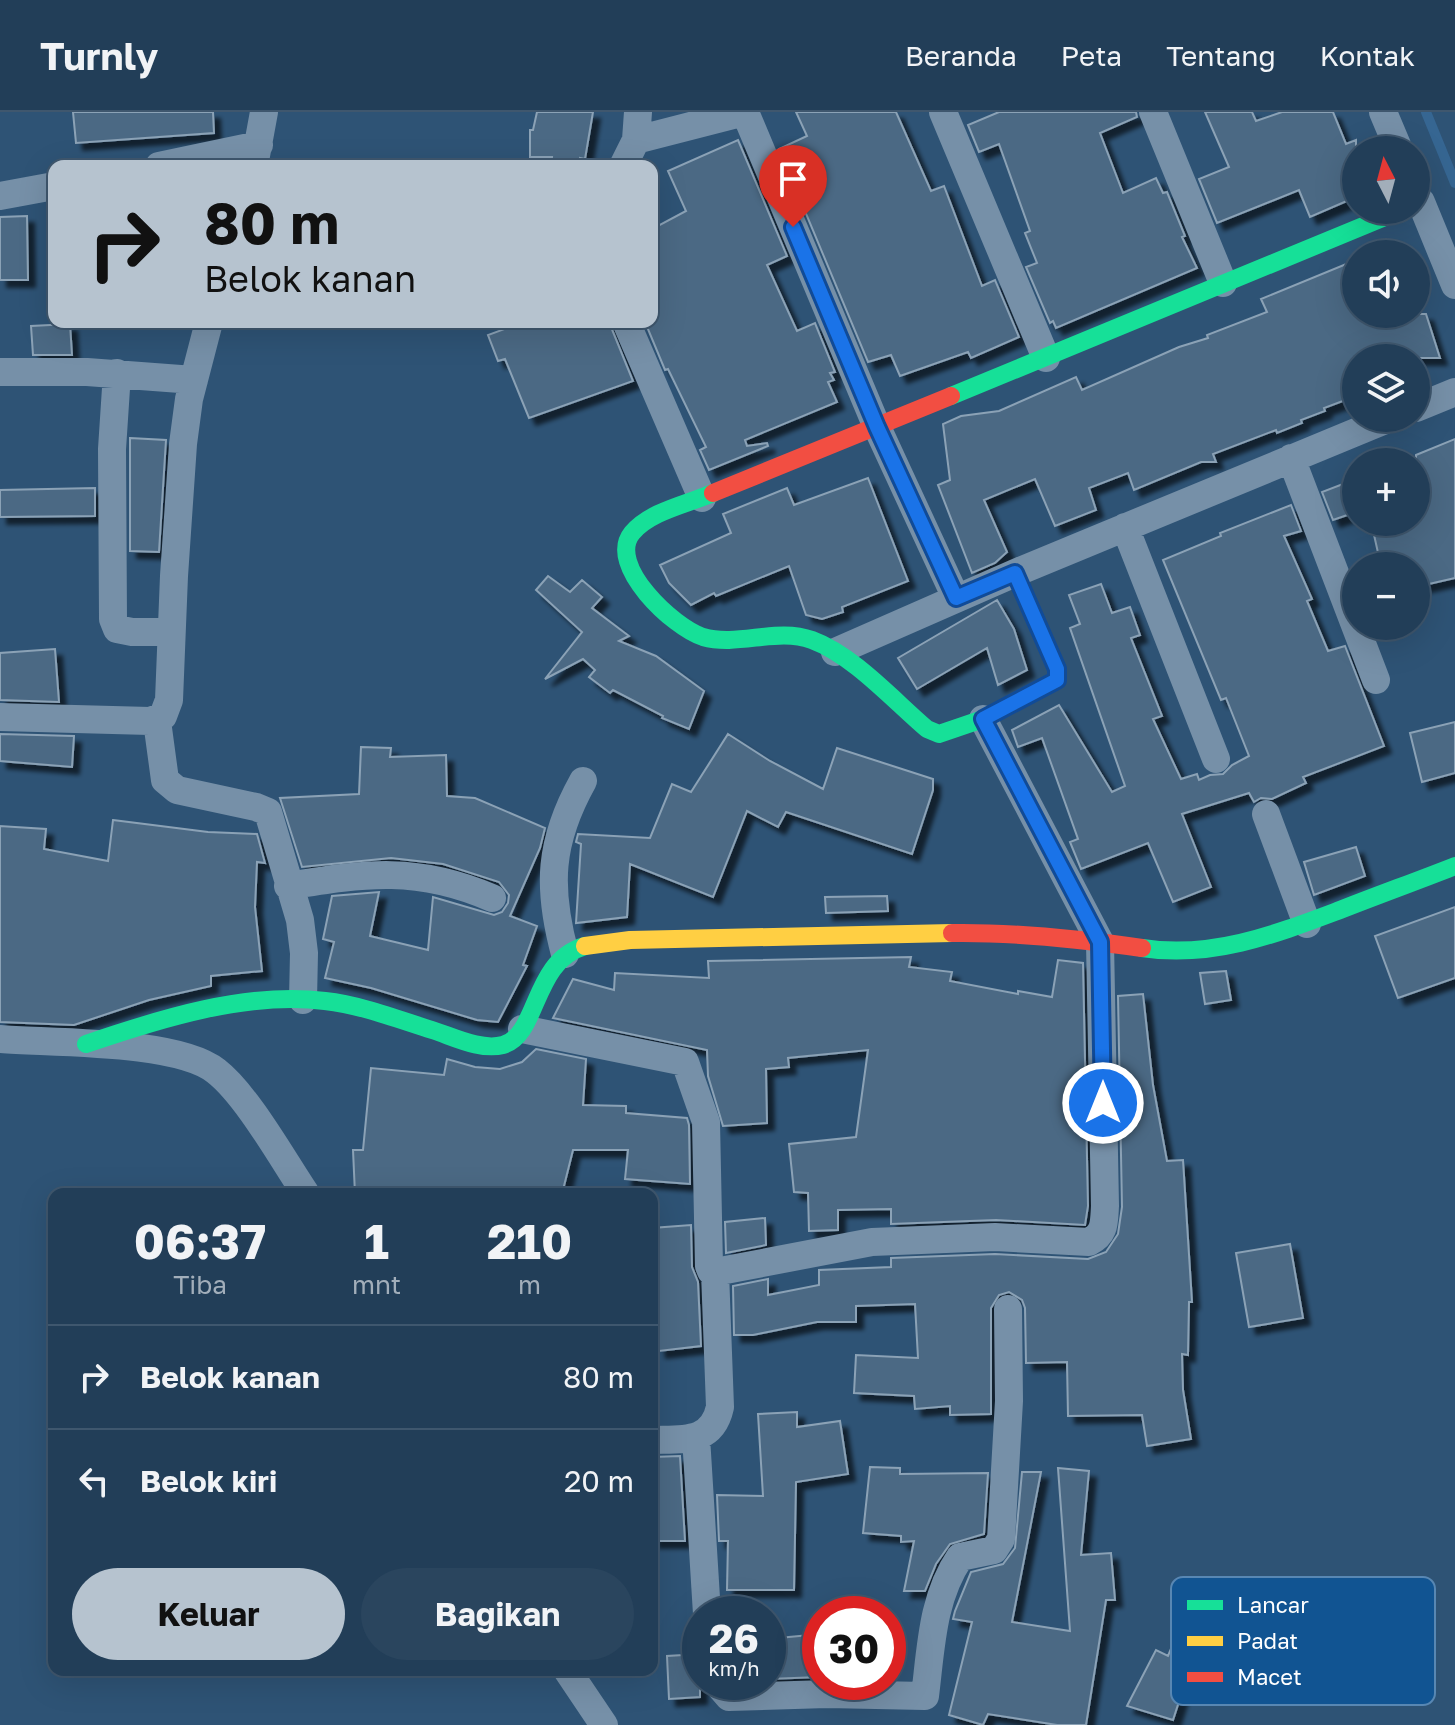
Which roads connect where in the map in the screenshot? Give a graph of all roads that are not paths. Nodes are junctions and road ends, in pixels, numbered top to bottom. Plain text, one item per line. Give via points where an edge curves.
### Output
1 (264, 112) edge
2 (638, 112) edge
3 (745, 112) edge
4 (943, 112) edge
5 (1153, 112) edge
6 (1383, 112) edge
7 (1393, 136) edge
8 (636, 140) junction
9 (256, 156) edge
10 (217, 160) edge
11 (626, 160) edge
12 (48, 187) edge
13 (0, 196) edge
14 (1362, 224) edge
15 (1425, 224) edge
16 (1223, 283) junction
17 (1455, 285) edge
18 (207, 328) edge
19 (629, 328) edge
20 (1046, 358) junction
21 (0, 372) edge
22 (117, 373) junction
23 (194, 380) junction
24 (1455, 392) edge
25 (1430, 402) edge
26 (877, 427) junction
27 (1355, 432) edge
28 (1291, 458) junction
29 (702, 498) junction
30 (1125, 527) junction
31 (1015, 573) junction
32 (956, 598) junction
33 (171, 632) junction
34 (835, 652) junction
35 (1376, 680) dead end
36 (0, 717) edge
37 (983, 719) junction
38 (157, 721) junction
39 (1216, 759) dead end
40 (583, 781) dead end
41 (1266, 814) dead end
42 (1455, 866) edge
43 (288, 886) junction
44 (492, 898) dead end
45 (1307, 924) junction
46 (1100, 942) junction
47 (565, 954) junction
48 (303, 1000) junction
49 (522, 1029) junction
50 (0, 1039) edge
51 (86, 1044) junction
52 (302, 1188) edge
53 (715, 1272) junction
54 (1008, 1309) dead end
55 (696, 1437) junction
56 (658, 1440) edge
57 (706, 1596) edge
58 (571, 1676) edge
59 (786, 1695) edge
60 (604, 1725) edge

1 - 9 street
2 - 8 street
3 - 8 street
3 - 26 street
4 - 20 street
5 - 16 street
6 - 7 street
8 - 11 street
9 - 10 street
12 - 13 street
14 - 16 street
15 - 17 street
16 - 20 street
18 - 23 street
19 - 29 street
20 - 26 street
21 - 22 street
22 - 23 street
22 - 33 street via 113,619 117,629
23 - 33 street via 183,444
24 - 25 street
26 - 29 street
26 - 32 street
27 - 28 street
28 - 30 street
28 - 35 street
29 - 34 street via 639,525 625,540 626,561 652,598 697,635 798,636
30 - 31 street
30 - 39 street
31 - 32 street
31 - 37 street via 1058,677
32 - 34 street
33 - 38 street via 169,700
34 - 37 street via 932,732 948,733
36 - 38 street
37 - 46 street
38 - 43 street via 165,780 177,790 268,812
40 - 47 street via 554,856 556,923
41 - 45 street
42 - 45 street
43 - 44 street via 395,874 463,885
43 - 48 street via 302,933
45 - 46 street via 1249,942 1194,951
46 - 47 street via 999,932 866,934 630,940 592,944
46 - 53 street via 1105,1206 1098,1237 1089,1242 995,1237 872,1242
47 - 49 street
48 - 49 street via 361,1008 486,1045 507,1044
48 - 51 street via 196,1011
49 - 53 street via 685,1062 706,1122 709,1266
50 - 51 street
51 - 52 street via 167,1053 214,1069 247,1106
53 - 55 street via 720,1407 717,1419
54 - 59 street via 1001,1539 994,1550 960,1557 947,1576 935,1613 925,1696
55 - 56 street
55 - 57 street
58 - 60 street

